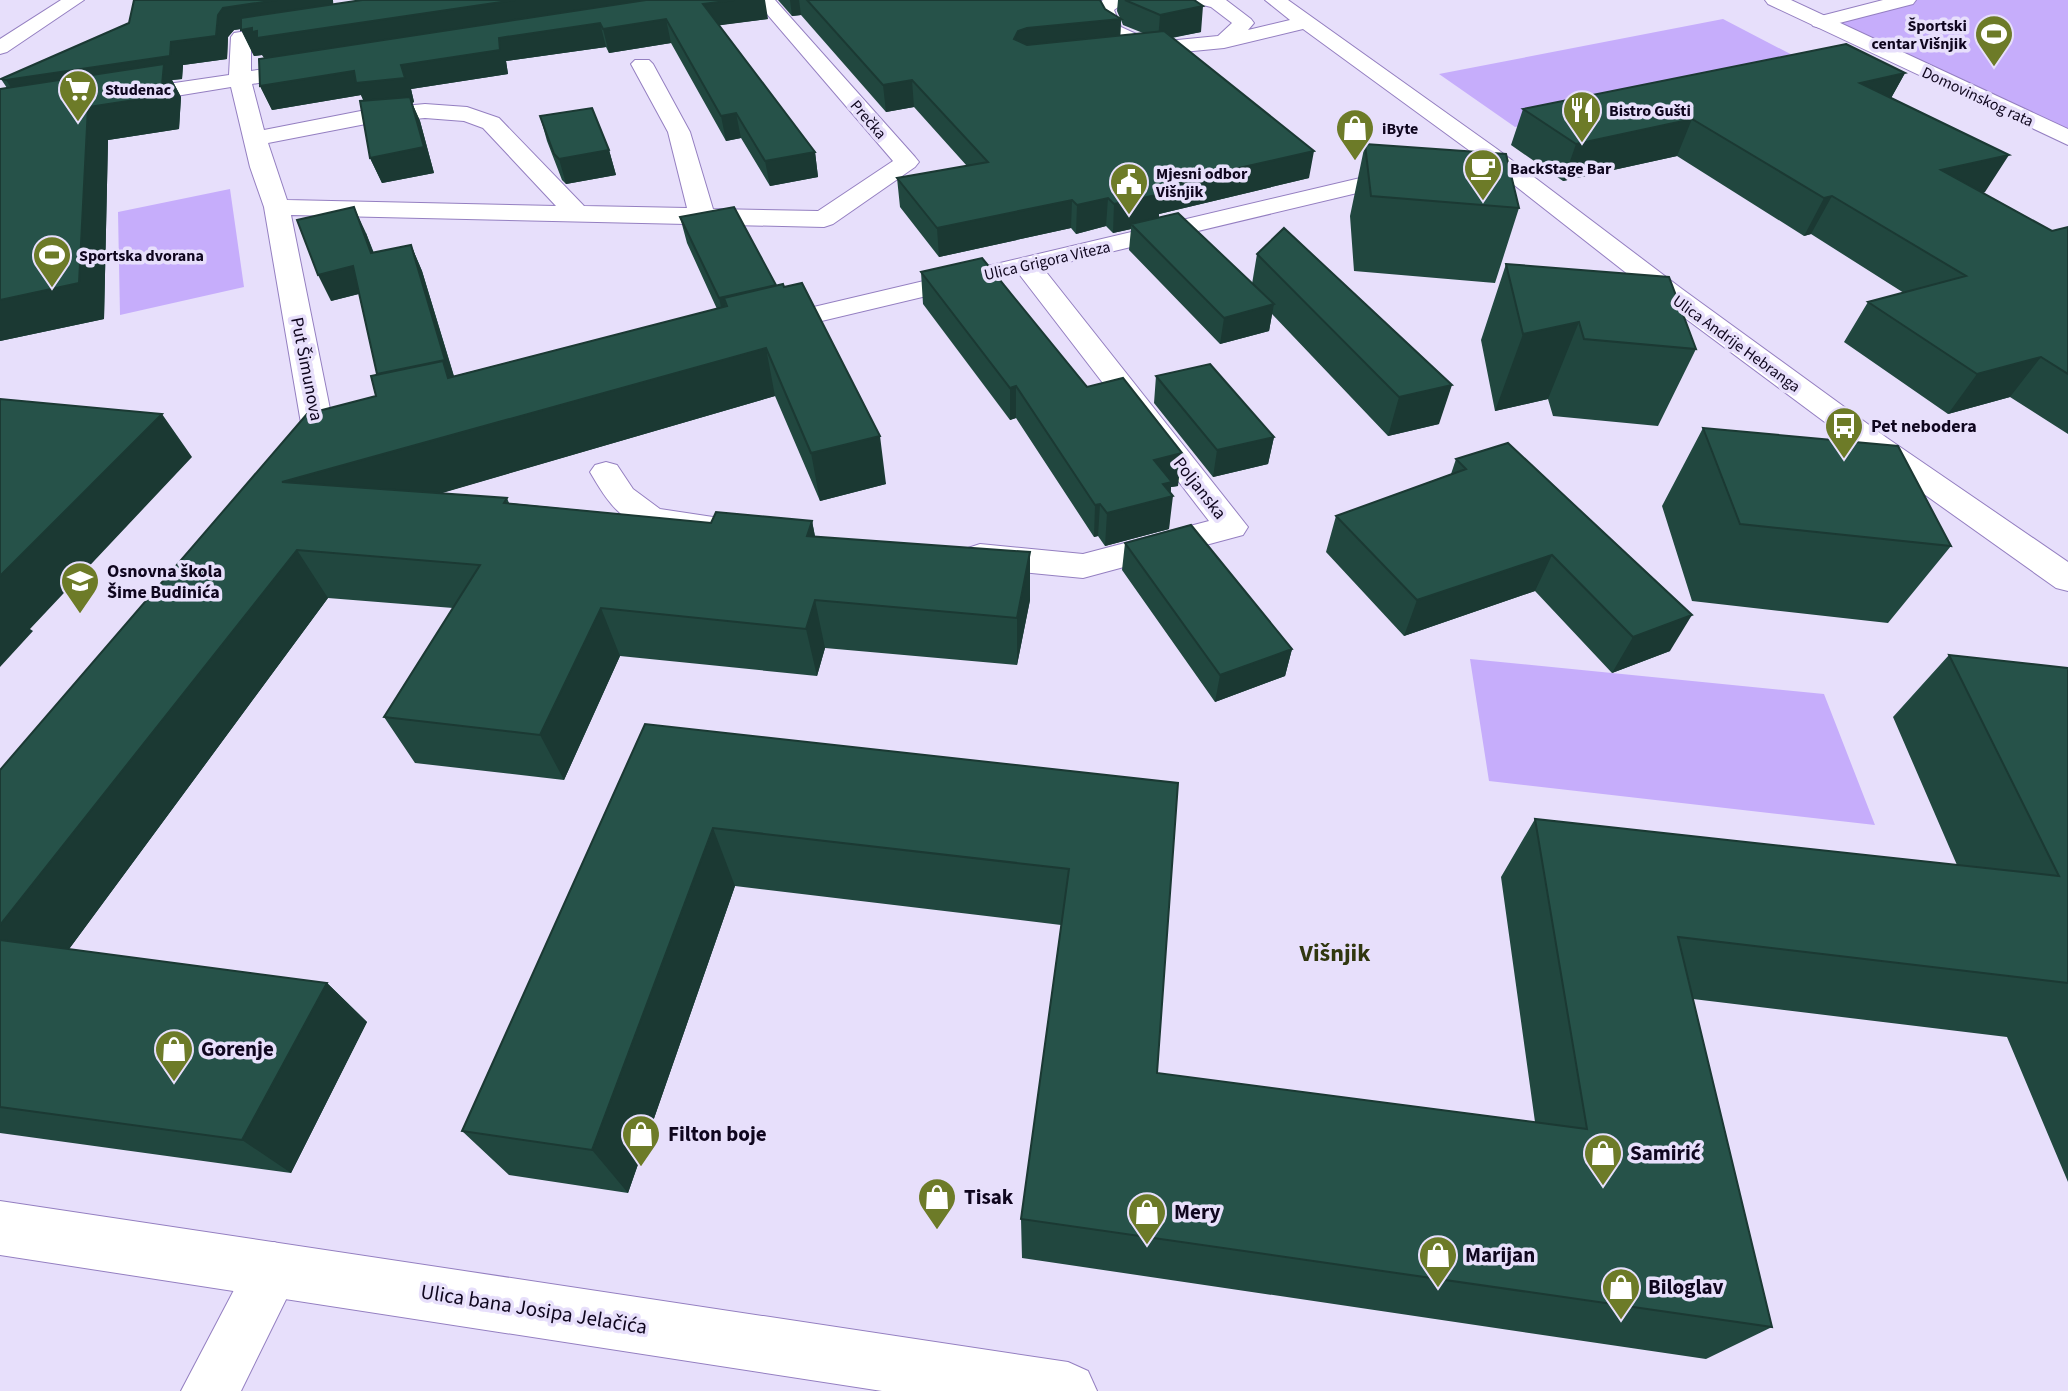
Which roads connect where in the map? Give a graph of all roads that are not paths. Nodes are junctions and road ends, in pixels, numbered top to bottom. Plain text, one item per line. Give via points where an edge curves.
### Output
1 (74, 0) edge
2 (765, 0) edge
3 (1118, 0) edge
4 (1206, 0) edge
5 (1275, 0) edge
6 (1775, 0) edge
7 (1906, 0) edge
8 (1820, 22) junction
9 (1305, 23) junction
10 (320, 25) edge
11 (1224, 42) junction
12 (0, 48) edge
13 (1153, 48) junction
14 (1115, 52) edge
15 (334, 64) edge
16 (642, 64) dead end
17 (240, 79) junction
18 (103, 100) edge
19 (256, 138) junction
20 (2068, 138) edge
21 (1489, 154) junction
22 (1462, 161) edge
23 (1436, 167) edge
24 (277, 207) junction
25 (577, 213) junction
26 (702, 216) junction
27 (1026, 265) junction
28 (736, 334) edge
29 (321, 435) edge
30 (606, 472) dead end
31 (734, 528) edge
32 (954, 553) edge
33 (2068, 579) edge
34 (0, 1228) edge
35 (274, 1269) junction
36 (210, 1391) edge
37 (1068, 1391) edge

1 - 12 street
2 - 26 street, Prečka via 907,162 824,219
3 - 13 street via 1103,8 1112,31
4 - 11 street via 1244,23
5 - 9 street, Ulica Andrije Hebranga
6 - 8 street, Domovinskog rata
7 - 8 street
8 - 20 street, Domovinskog rata
9 - 11 street
9 - 21 street, Ulica Andrije Hebranga
10 - 17 street, Put Šimunova via 241,37
11 - 13 street
13 - 14 street
15 - 17 street
16 - 26 street via 679,132
17 - 18 street
17 - 19 street, Put Šimunova
19 - 24 street, Put Šimunova
19 - 25 street via 371,116 425,111 467,114 492,123
21 - 22 street
21 - 33 street, Ulica Andrije Hebranga via 1876,445
23 - 27 street, Ulica Grigora Viteza
24 - 25 street
24 - 29 street, Put Šimunova
25 - 26 street
27 - 28 street, Ulica Grigora Viteza
27 - 32 street, Poljanska via 1231,527 1083,566
30 - 31 street via 621,497 651,519
34 - 35 street, Ulica bana Josipa Jelačića
35 - 36 street
35 - 37 street, Ulica bana Josipa Jelačića

